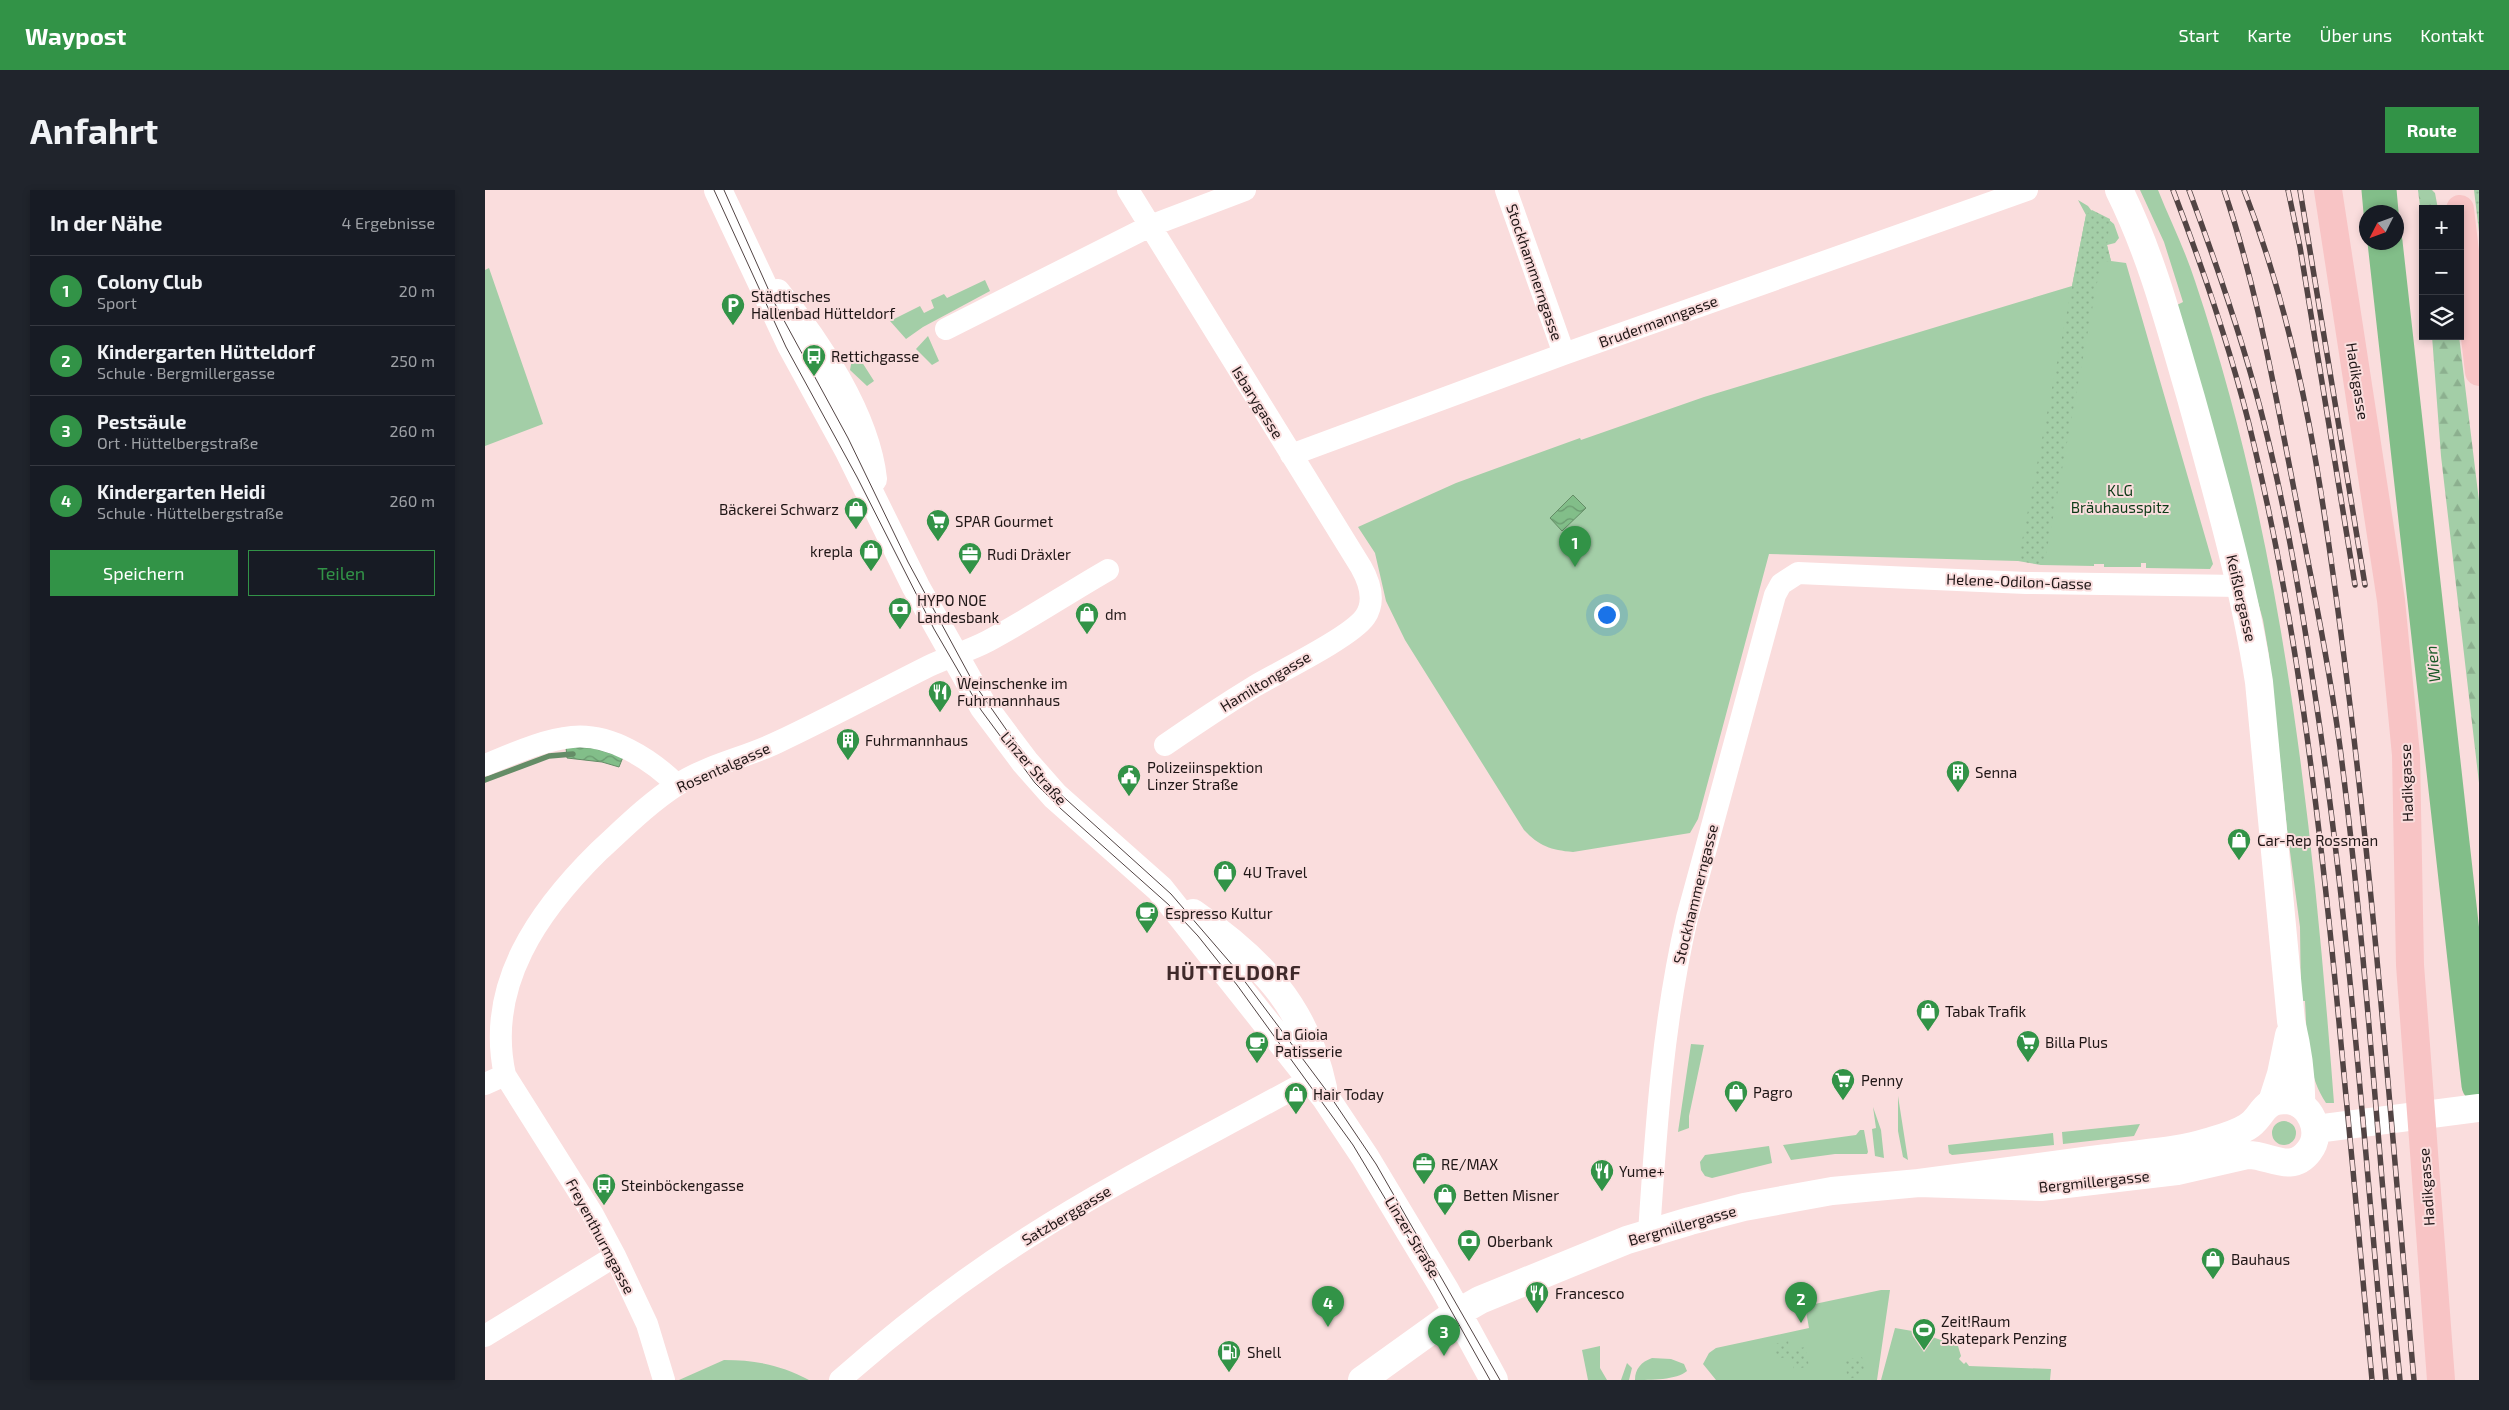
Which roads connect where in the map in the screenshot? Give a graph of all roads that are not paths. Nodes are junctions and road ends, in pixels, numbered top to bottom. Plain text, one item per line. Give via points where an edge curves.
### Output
1 (718, 190) edge
2 (1129, 190) edge
3 (1245, 190) edge
4 (1507, 190) edge
5 (2027, 190) edge
6 (2119, 190) edge
7 (2328, 190) edge
8 (2458, 190) edge
9 (2460, 205) edge
10 (1150, 226) junction
11 (2464, 243) edge
12 (946, 329) dead end
13 (1564, 354) junction
14 (2479, 372) edge
15 (1291, 455) junction
16 (1108, 570) dead end
17 (1798, 573) joint
18 (2241, 586) junction
19 (1365, 617) joint
20 (954, 655) junction
21 (1165, 745) dead end
22 (485, 765) edge
23 (677, 785) junction
24 (2291, 1021) junction
25 (505, 1075) junction
26 (485, 1084) edge
27 (1318, 1088) junction
28 (2272, 1102) junction
29 (2301, 1105) junction
30 (2479, 1108) edge
31 (2254, 1122) junction
32 (2315, 1129) junction
33 (2266, 1158) junction
34 (1919, 1184) junction
35 (1649, 1233) junction
36 (615, 1256) junction
37 (1457, 1312) junction
38 (485, 1336) edge
39 (664, 1380) edge
40 (840, 1380) edge
41 (1362, 1380) edge
42 (1494, 1380) edge
43 (2441, 1380) edge

1 - 20 main road, Linzer Straße via 750,260 809,333 854,414 866,442 881,517
2 - 10 street, Isbarygasse
3 - 10 street
4 - 13 street, Stockhammerngasse
5 - 13 street, Brudermanngasse
6 - 18 main road, Keißlergasse via 2157,280
7 - 43 main road, Hadikgasse via 2391,600 2406,755 2411,965
8 - 9 main road
10 - 12 street
10 - 15 street, Isbarygasse
11 - 14 main road
13 - 15 street, Brudermanngasse
15 - 19 street, Isbarygasse via 1367,578 1371,597
16 - 20 street, Rosentalgasse via 987,641
17 - 18 street, Helene-Odilon-Gasse via 2026,583
17 - 35 street, Stockhammerngasse via 1781,584 1775,594 1687,918 1669,1014 1658,1102
18 - 24 main road, Keißlergasse via 2259,682
19 - 21 street, Hamiltongasse via 1348,632 1254,687
20 - 23 street, Rosentalgasse via 778,742
20 - 27 main road, Linzer Straße via 988,712 1040,779 1073,813 1160,888
22 - 23 street via 558,739 592,738 613,743 635,754 653,764
23 - 25 street, Rosentalgasse via 614,837 568,882 516,953 501,994 495,1034
24 - 28 main road, Keißlergasse
24 - 29 main road, Keißlergasse via 2299,1051
25 - 26 street
25 - 36 street, Freyenthurmgasse via 583,1197
27 - 37 main road, Linzer Straße via 1365,1157
27 - 40 street, Satzberggasse via 1100,1193 1026,1238 911,1322
28 - 29 main road via 2287,1100
28 - 31 main road, Bergmillergasse via 2261,1110
29 - 32 main road via 2313,1120
30 - 32 main road
31 - 33 main road via 2252,1135
31 - 34 main road, Bergmillergasse via 2235,1133 2186,1147
32 - 33 main road, Bergmillergasse via 2315,1140 2302,1158 2291,1163 2278,1163
33 - 34 main road, Bergmillergasse via 2247,1155 2177,1171 2034,1187
34 - 35 main road, Bergmillergasse via 1788,1198
35 - 37 main road, Bergmillergasse via 1509,1287
36 - 38 street
36 - 39 street, Freyenthurmgasse via 647,1324
37 - 41 main road, Bergmillergasse
37 - 42 main road, Linzer Straße

